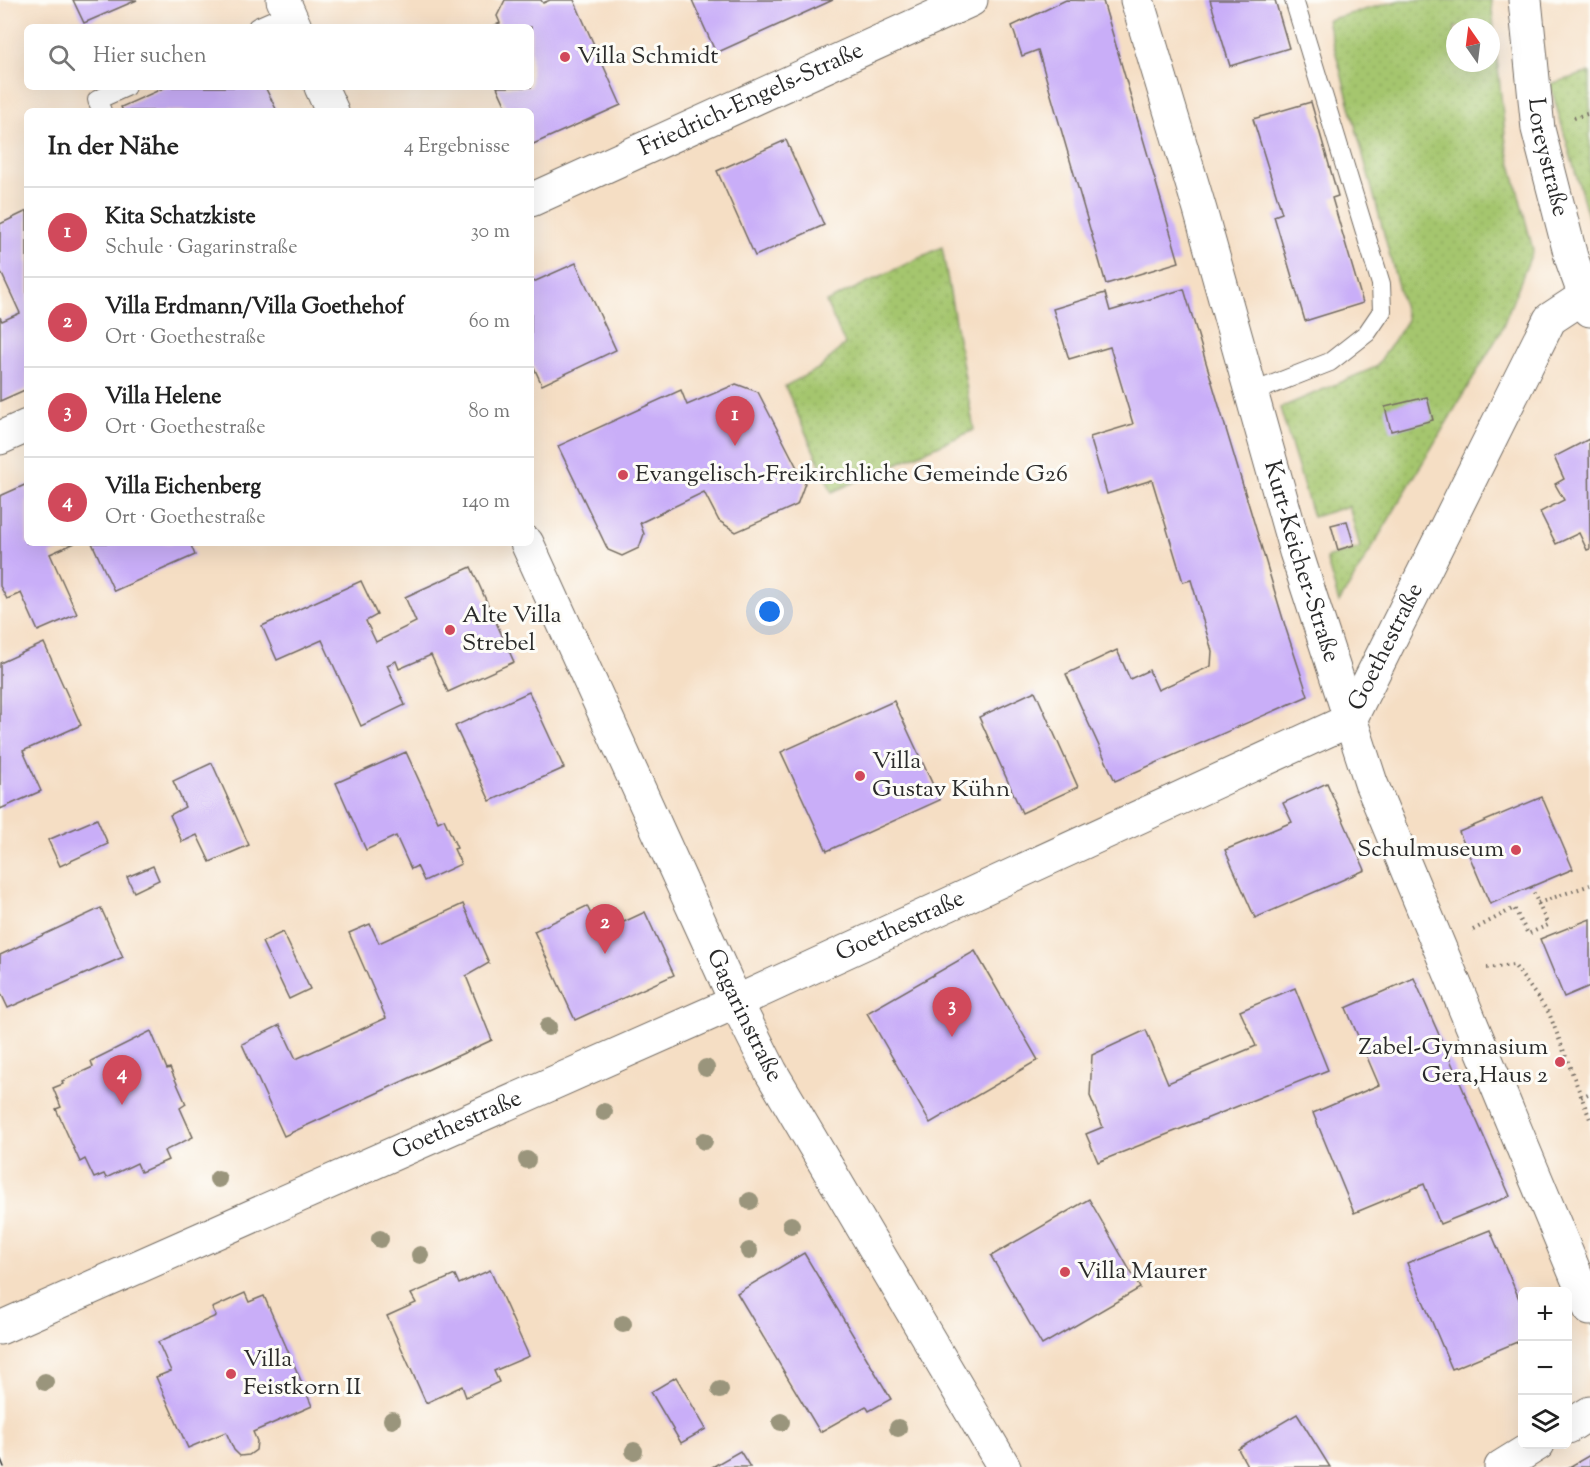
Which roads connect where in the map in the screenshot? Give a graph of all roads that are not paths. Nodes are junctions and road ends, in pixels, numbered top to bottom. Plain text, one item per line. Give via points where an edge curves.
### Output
1 (971, 0) edge
2 (1137, 0) edge
3 (1294, 0) edge
4 (1525, 0) edge
5 (289, 13) edge
6 (264, 24) edge
7 (119, 90) edge
8 (322, 90) edge
9 (101, 108) edge
10 (331, 108) edge
11 (534, 199) edge
12 (1587, 303) edge
13 (1251, 393) junction
14 (24, 427) edge
15 (0, 438) edge
16 (528, 546) edge
17 (1350, 720) junction
18 (736, 1002) junction
19 (1590, 1309) edge
20 (0, 1328) edge
21 (1590, 1413) edge
22 (1572, 1424) edge
23 (1530, 1449) edge
24 (1004, 1467) edge
25 (1501, 1467) edge

1 - 11 street, Friedrich-Engels-Straße
2 - 13 street, Kurt-Keicher-Straße
3 - 13 lane via 1382,284 1382,311 1367,333 1330,362
4 - 12 street, Loreystraße via 1538,129
5 - 6 lane
7 - 9 lane via 97,100
8 - 10 street
12 - 17 street, Goethestraße via 1550,319
13 - 17 street, Kurt-Keicher-Straße via 1296,552
14 - 15 street
16 - 18 street, Gagarinstraße
17 - 18 street, Goethestraße
17 - 19 street, Kurt-Keicher-Straße via 1371,783
18 - 20 street, Goethestraße
18 - 24 street, Gagarinstraße via 771,1072
21 - 22 street
23 - 25 street

